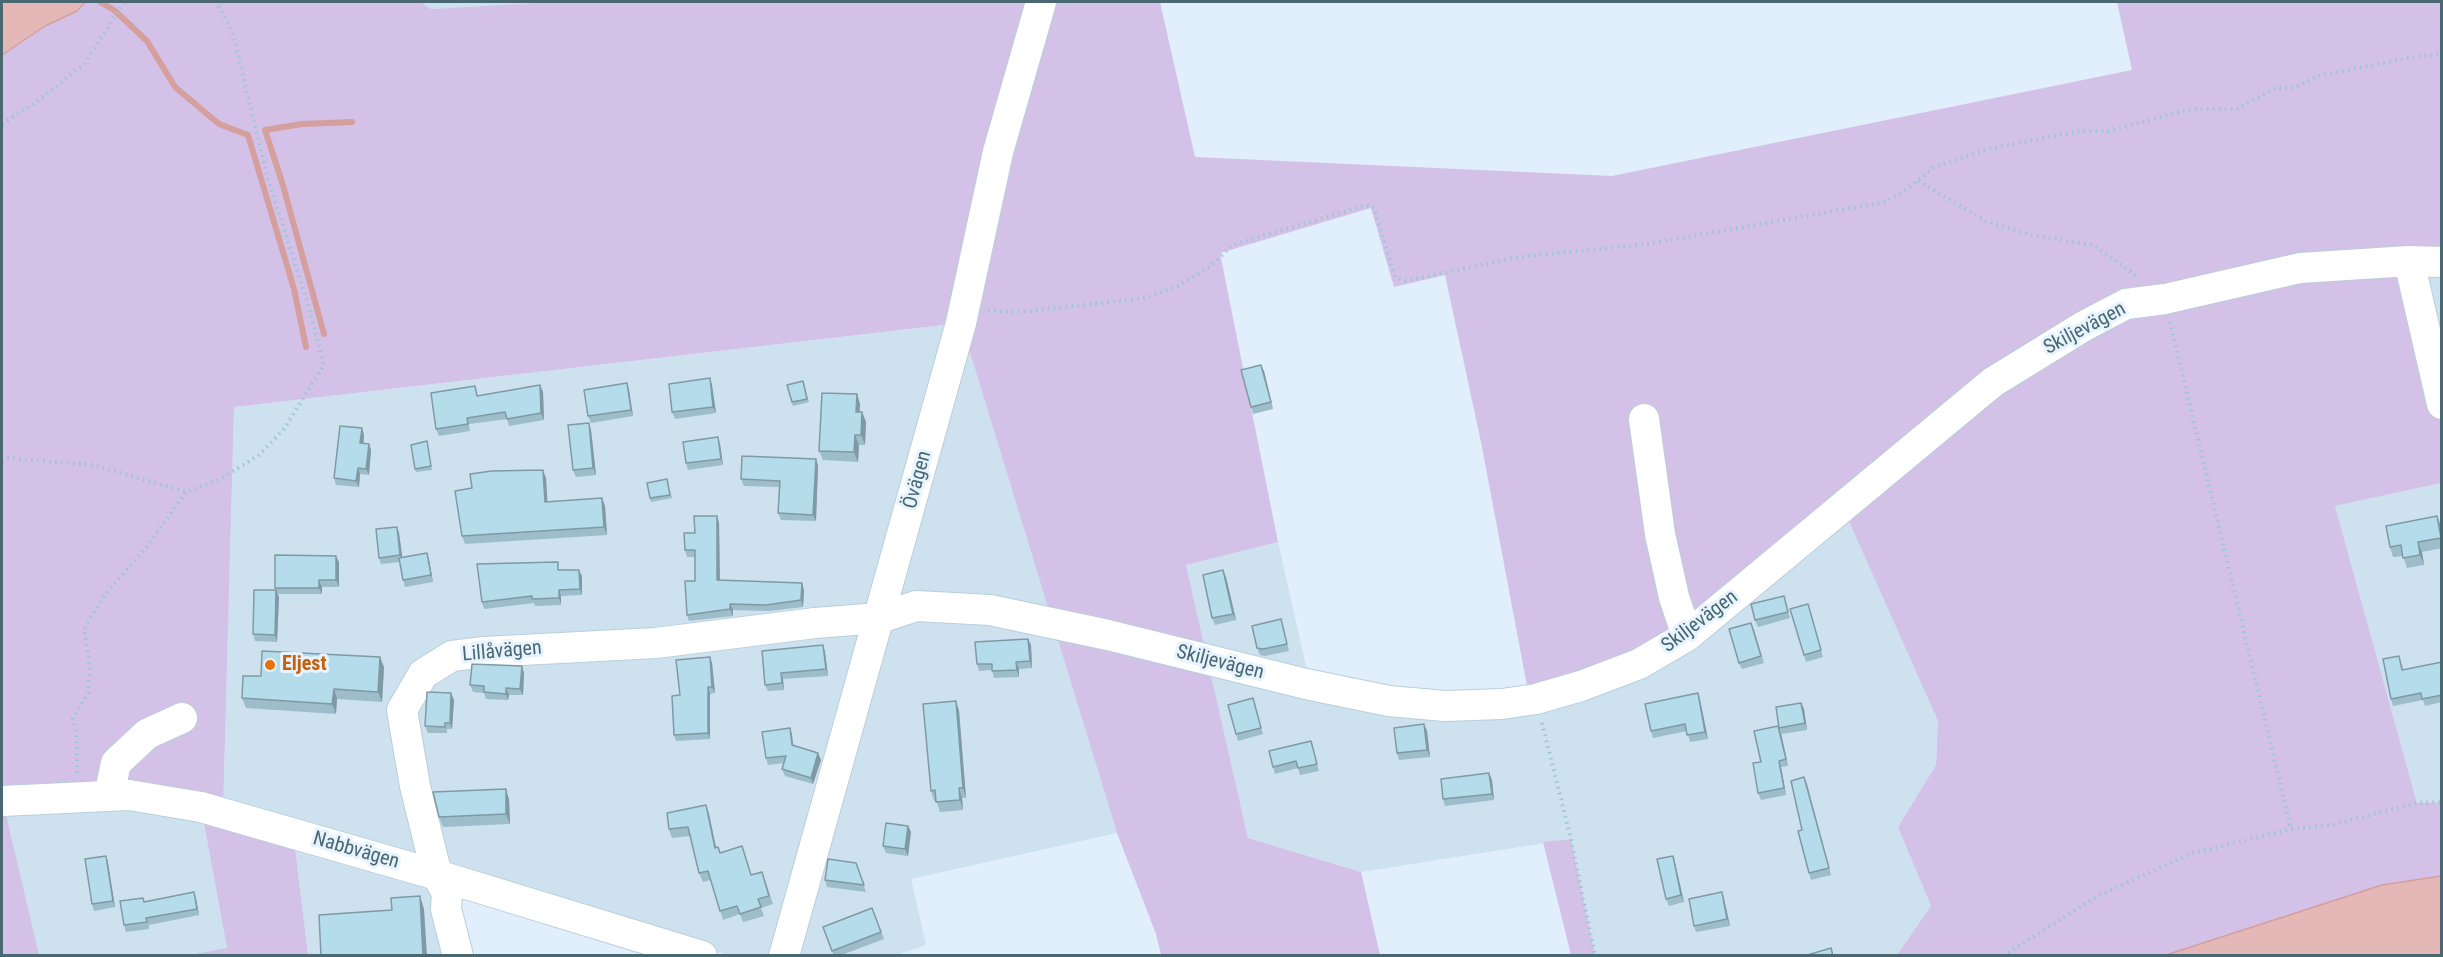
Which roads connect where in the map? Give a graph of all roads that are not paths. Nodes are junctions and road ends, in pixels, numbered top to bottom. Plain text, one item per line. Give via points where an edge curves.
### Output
1 (1041, 2) edge
2 (2409, 261) junction
3 (2442, 261) edge
4 (2442, 404) edge
5 (1644, 419) dead end
6 (880, 618) junction
7 (1687, 636) junction
8 (182, 718) dead end
9 (109, 796) junction
10 (2, 801) edge
11 (437, 875) junction
12 (458, 956) edge
13 (702, 956) edge
14 (784, 956) edge

1 - 6 street, Övägen via 998,153 964,309
2 - 3 street, Skiljevägen
2 - 4 street
2 - 7 street, Skiljevägen via 2300,268 2165,299 2126,304 1993,382
5 - 7 street via 1660,534
6 - 7 street, Skiljevägen via 916,606 990,610 1306,684 1389,701 1444,706 1536,699 1639,664
6 - 11 street, Lillåvägen via 656,643 452,656 423,674 402,710 415,786
6 - 14 street, Övägen
8 - 9 street via 147,734 116,763
9 - 10 street, Nabbvägen
9 - 11 street, Nabbvägen via 129,795 201,807
11 - 12 street, Lillåvägen via 447,893 446,909
11 - 13 street, Nabbvägen

